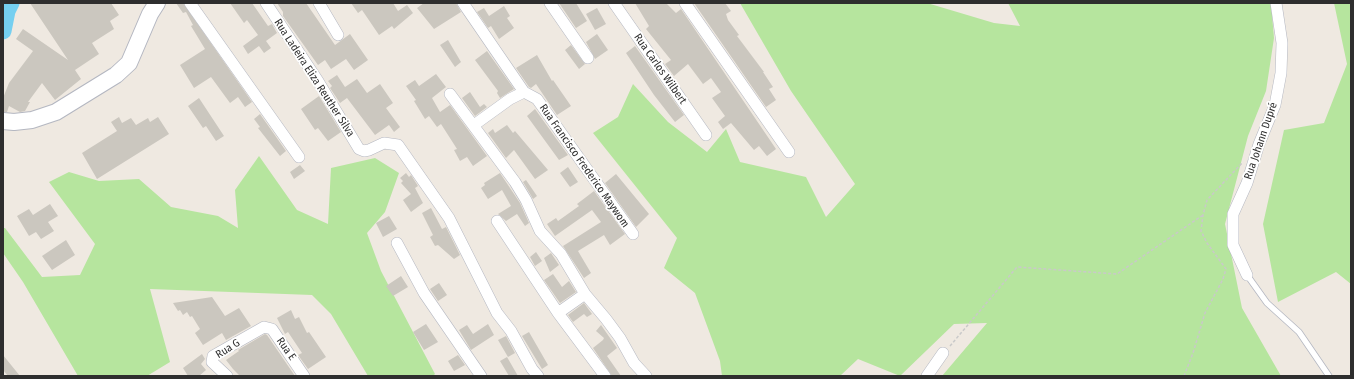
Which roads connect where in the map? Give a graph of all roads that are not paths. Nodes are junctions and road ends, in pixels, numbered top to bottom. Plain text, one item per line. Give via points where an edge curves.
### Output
1 (157, 3) edge
2 (190, 3) edge
3 (266, 3) edge
4 (319, 3) edge
5 (463, 3) edge
6 (550, 3) edge
7 (614, 3) edge
8 (685, 3) edge
9 (1276, 3) edge
10 (338, 35) dead end
11 (588, 58) dead end
12 (524, 92) junction
13 (450, 94) dead end
14 (3, 120) edge
15 (474, 125) junction
16 (706, 135) dead end
17 (789, 152) dead end
18 (299, 157) dead end
19 (497, 221) dead end
20 (633, 234) dead end
21 (396, 243) dead end
22 (1247, 275) joint
23 (585, 294) junction
24 (558, 313) junction
25 (264, 327) joint
26 (943, 353) road end
27 (227, 376) edge
28 (304, 376) edge
29 (481, 376) edge
30 (538, 376) edge
31 (604, 376) edge
32 (646, 376) edge
33 (927, 376) edge
34 (1329, 376) edge

1 - 14 street via 132,58 116,75 56,112 32,120
2 - 18 street
3 - 30 street, Rua Ladeira Eliza Reuther Silva via 359,149 364,151 382,144 398,145 449,218 497,313
4 - 10 street
5 - 12 street, Rua Francisco Frederico Maywom
6 - 11 street
7 - 16 street, Rua Carlos Wilbert
8 - 17 street
9 - 22 street, Rua Johann Dupré via 1282,43 1279,86 1275,105 1247,183 1233,214 1233,245
12 - 15 street
12 - 20 street, Rua Francisco Frederico Maywom via 537,99
13 - 15 street
15 - 23 street via 518,188 540,231 568,264
19 - 24 street
21 - 29 street via 424,293
22 - 34 lane via 1267,303 1299,332
23 - 24 street
23 - 32 street via 611,325 634,363
24 - 31 street
25 - 27 street, Rua G via 213,356 212,362
25 - 28 street, Rua E via 272,329
26 - 33 street

